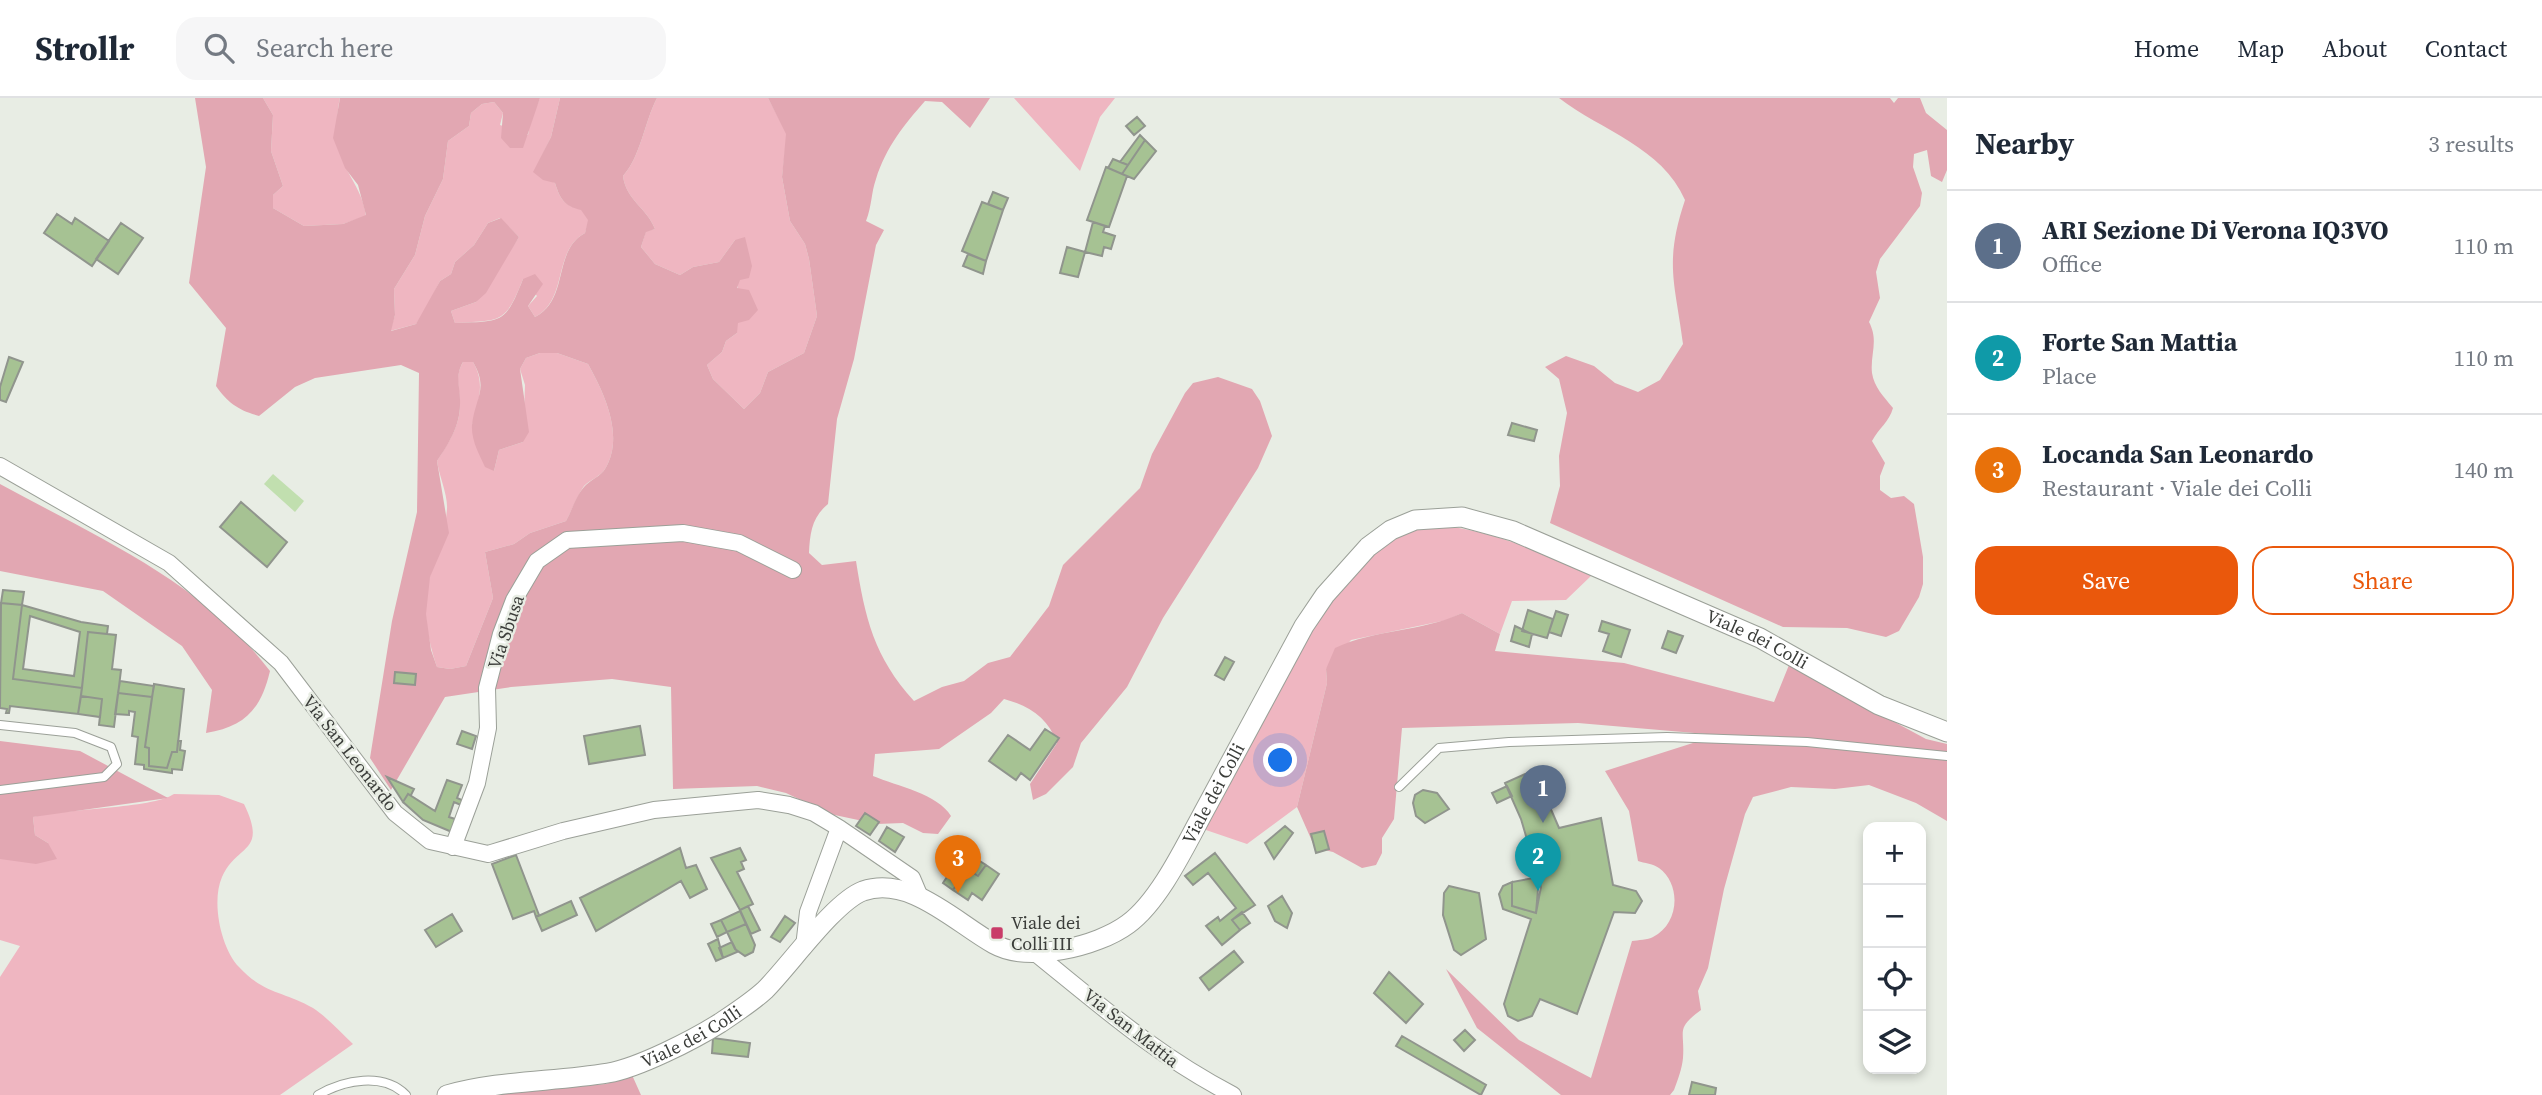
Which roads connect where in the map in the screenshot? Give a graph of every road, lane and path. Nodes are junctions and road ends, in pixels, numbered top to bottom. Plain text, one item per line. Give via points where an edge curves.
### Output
1 (0, 466) edge
2 (793, 570) dead end
3 (0, 724) edge
4 (1947, 732) edge
5 (1947, 756) edge
6 (1399, 787) dead end
7 (0, 790) edge
8 (839, 828) junction
9 (453, 847) junction
10 (920, 897) junction
11 (804, 947) junction
12 (1034, 952) junction
13 (318, 1095) edge
14 (406, 1095) edge
15 (447, 1095) edge
16 (1233, 1095) edge

1 - 9 street, Via San Leonardo via 169,563 281,663 396,813 430,841
2 - 9 street, Via Sbusa via 739,543 683,533 567,540 537,561 501,634 487,688 488,728 477,783
3 - 7 lane via 75,733 111,747 117,764 104,778
4 - 12 street, Viale dei Colli via 1879,705 1770,642 1513,531 1462,517 1415,520 1368,547 1325,595 1153,897 1128,924 1087,946
5 - 6 lane via 1807,742 1667,737 1509,743 1440,748
8 - 9 street, Via San Leonardo via 789,804 758,800 654,810 488,854
8 - 10 street, Via San Leonardo via 912,878
8 - 11 street via 808,912
10 - 11 street, Viale dei Colli via 874,887 855,894
10 - 12 street, Viale dei Colli via 997,946
11 - 15 street, Viale dei Colli via 763,992 708,1030 652,1057 610,1073 514,1081
12 - 16 street, Via San Mattia via 1153,1049
13 - 14 lane via 368,1079 400,1088

